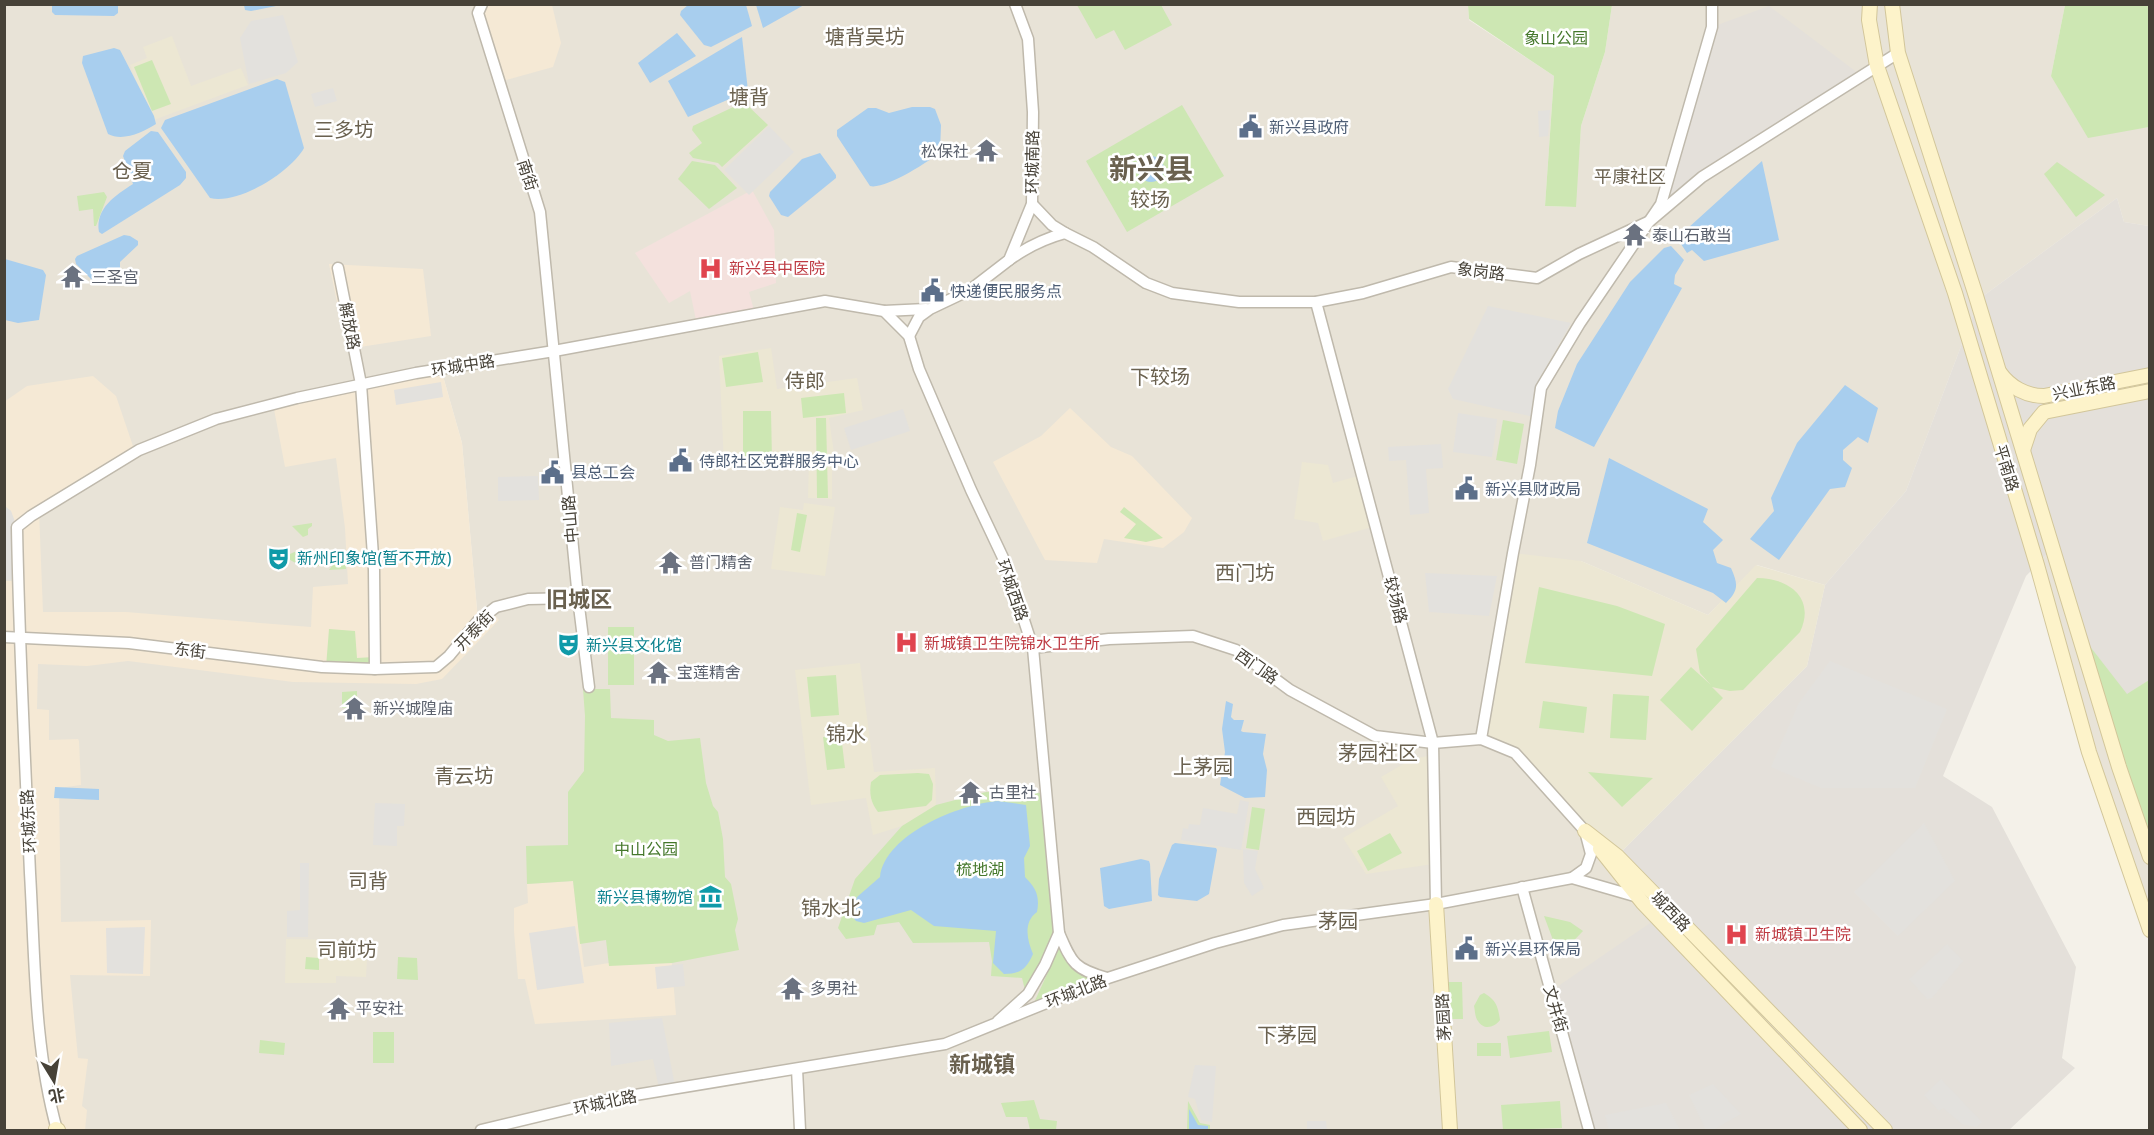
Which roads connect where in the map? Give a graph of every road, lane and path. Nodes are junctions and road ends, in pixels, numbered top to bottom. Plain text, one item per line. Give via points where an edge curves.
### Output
1 (482, 4) edge
2 (1015, 4) edge
3 (1712, 4) edge
4 (1870, 4) edge
5 (1892, 4) edge
6 (1898, 53) junction
7 (1877, 66) junction
8 (1032, 204) junction
9 (1650, 221) junction
10 (1065, 233) junction
11 (1009, 260) junction
12 (338, 268) dead end
13 (1316, 302) junction
14 (930, 309) junction
15 (884, 311) junction
16 (909, 336) junction
17 (554, 351) junction
18 (1995, 365) junction
19 (2150, 375) edge
20 (361, 384) junction
21 (2150, 391) edge
22 (2023, 450) junction
23 (31, 516) joint
24 (578, 598) junction
25 (4, 637) edge
26 (19, 637) junction
27 (1033, 648) junction
28 (375, 669) junction
29 (589, 687) dead end
30 (1481, 739) junction
31 (1433, 743) junction
32 (1585, 831) junction
33 (2150, 857) edge
34 (1572, 878) junction
35 (1522, 887) junction
36 (1436, 903) junction
37 (1670, 910) junction
38 (2150, 930) edge
39 (1059, 933) junction
40 (1108, 978) junction
41 (998, 1021) junction
42 (797, 1069) junction
43 (57, 1130) edge
44 (481, 1131) edge
45 (800, 1131) edge
46 (1450, 1131) edge
47 (1589, 1131) edge
48 (1860, 1131) edge
49 (1885, 1131) edge

1 - 17 street, 南街 via 478,13 540,212
2 - 8 street, 环城南路 via 1028,39 1033,110
3 - 9 street via 1712,27 1661,204
4 - 7 main road, 平南路
5 - 6 main road, 平南路
6 - 7 street, 象岗路
6 - 18 main road, 平南路
7 - 9 street, 象岗路 via 1702,177
7 - 38 main road, 平南路 via 1955,293 2089,752
8 - 10 street, 象岗路
8 - 11 street, 环城南路
9 - 13 street, 象岗路 via 1537,278 1451,267 1363,293
9 - 30 street via 1541,388
10 - 11 street via 1040,240
10 - 13 street, 象岗路 via 1146,283 1172,292 1239,302
11 - 14 street via 969,290
12 - 20 street, 解放路
13 - 31 street, 较场路
14 - 15 street, 环城中路
14 - 16 street via 918,317
15 - 16 street
15 - 17 street, 环城中路 via 825,301
16 - 27 street, 环城西路 via 919,369 1005,562
17 - 20 street, 环城中路
17 - 24 street, 中山路
18 - 19 main road, 兴业东路 via 2006,381 2031,396
18 - 22 main road, 平南路
20 - 23 street, 环城中路 via 216,419 139,450
20 - 28 street, 解放路 via 374,570
21 - 22 main road, 兴业东路 via 2044,412 2030,429
22 - 33 main road, 平南路
23 - 26 street, 环城东路 via 17,527
24 - 28 street, 开泰街 via 528,599 496,607 436,667
24 - 29 street, 中山路
25 - 26 street, 东街
26 - 28 street, 东街 via 129,643 322,667
26 - 43 street, 环城东路 via 36,981 47,1094
27 - 31 street, 西门路 via 1109,639 1193,636 1236,650 1290,690 1375,736
27 - 39 street, 环城西路
30 - 31 street, 城西路
30 - 32 street, 城西路 via 1515,753
31 - 36 street, 较场路
32 - 34 street via 1591,854 1586,868
32 - 37 main road, 城西路 via 1617,855
32 - 48 main road via 1643,903
34 - 35 street, 环城北路
34 - 37 street, 环城北路 via 1631,894
35 - 36 street, 环城北路
35 - 47 street, 文井街
36 - 40 street, 环城北路 via 1283,925
36 - 46 main road, 茅园路
37 - 49 main road, 城西路
39 - 40 street, 环城西路 via 1070,958 1085,972
39 - 41 street, 环城西路 via 1028,994
40 - 41 street, 环城北路
41 - 42 street, 环城北路 via 945,1044
42 - 44 street, 环城北路 via 611,1099
42 - 45 street

